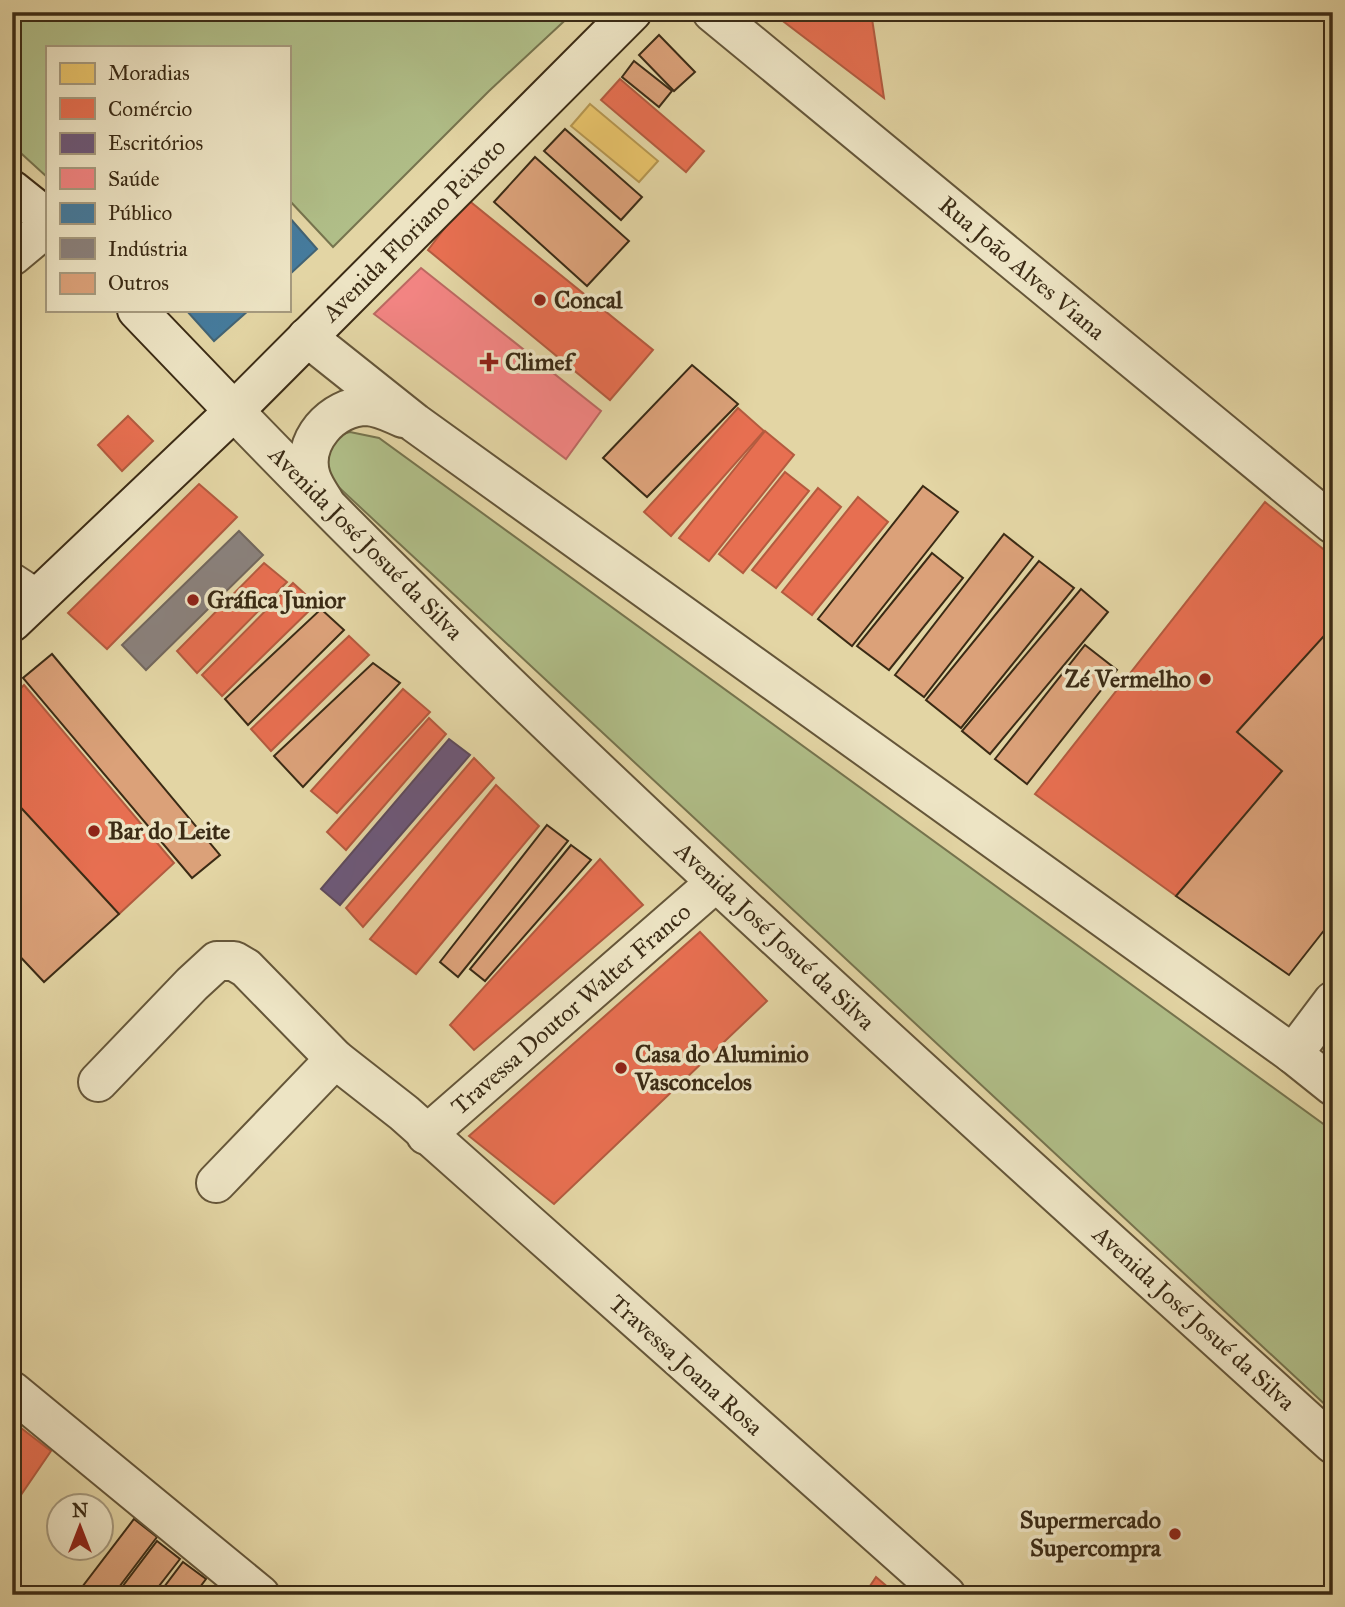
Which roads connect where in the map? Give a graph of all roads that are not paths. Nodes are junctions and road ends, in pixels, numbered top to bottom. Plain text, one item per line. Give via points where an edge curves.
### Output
1 (632, 12) edge
2 (712, 12) edge
3 (12, 190) edge
4 (46, 217) edge
5 (46, 228) edge
6 (12, 256) edge
7 (138, 312) edge
8 (307, 337) junction
9 (234, 411) junction
10 (415, 423) junction
11 (335, 515) junction
12 (1333, 524) edge
13 (20, 601) edge
14 (715, 883) junction
15 (1333, 1001) edge
16 (1293, 1054) junction
17 (335, 1059) junction
18 (98, 1082) dead end
19 (1333, 1086) edge
20 (426, 1135) junction
21 (216, 1183) dead end
22 (12, 1391) edge
23 (1333, 1444) edge
24 (260, 1595) edge
25 (946, 1595) edge

1 - 8 street, Avenida Floriano Peixoto
2 - 12 street, Rua João Alves Viana
3 - 4 street
5 - 6 street
7 - 9 street, Avenida José Josué da Silva
8 - 9 street, Avenida Floriano Peixoto
8 - 10 street
9 - 11 street, Avenida José Josué da Silva
9 - 13 street, Avenida Floriano Peixoto
10 - 11 street via 383,409 354,407 340,412 318,431 310,475
10 - 16 street
11 - 14 street, Avenida José Josué da Silva
14 - 20 street, Travessa Doutor Walter Franco
14 - 23 street, Avenida José Josué da Silva
15 - 16 street
16 - 19 street
17 - 18 street, Travessa Joana Rosa via 246,968 224,960 192,984
17 - 20 street, Travessa Joana Rosa
17 - 21 street
20 - 25 street, Travessa Joana Rosa
22 - 24 street

